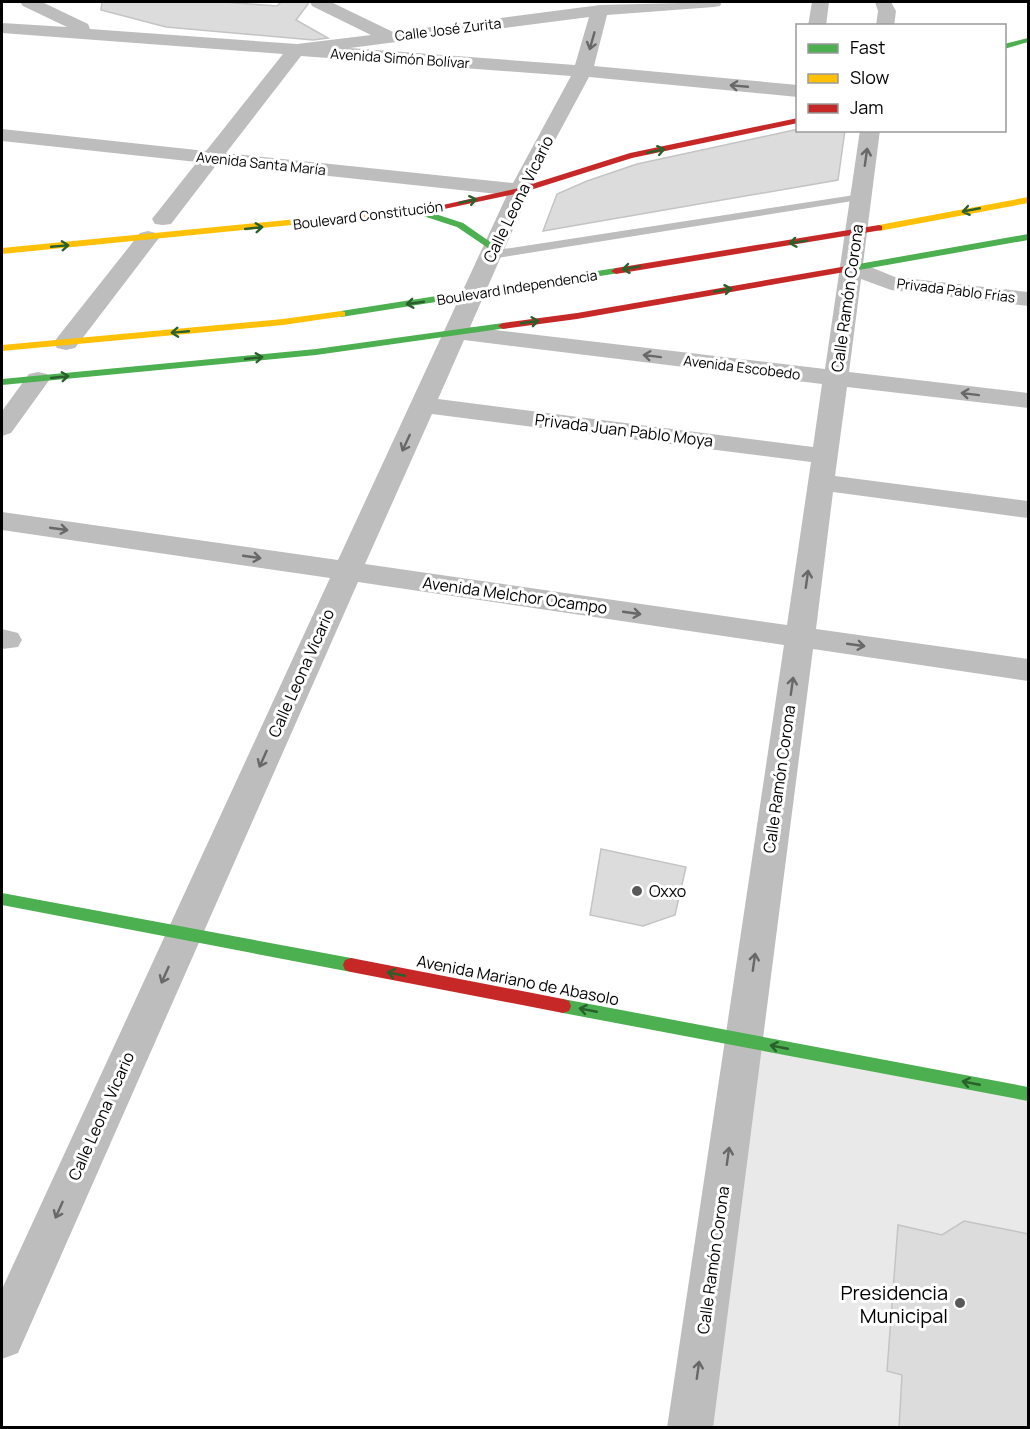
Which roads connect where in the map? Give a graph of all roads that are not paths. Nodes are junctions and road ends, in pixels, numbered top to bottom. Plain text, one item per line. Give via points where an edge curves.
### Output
1 (29, 2) edge
2 (318, 2) edge
3 (714, 2) edge
4 (820, 2) edge
5 (883, 2) edge
6 (601, 4) edge
7 (817, 24) edge
8 (885, 24) edge
9 (5, 35) edge
10 (96, 35) junction
11 (387, 36) junction
12 (1029, 40) edge
13 (1006, 47) edge
14 (296, 50) junction
15 (583, 71) junction
16 (796, 91) edge
17 (796, 108) edge
18 (796, 120) edge
19 (870, 132) edge
20 (2, 135) edge
21 (619, 144) dead end
22 (211, 158) junction
23 (551, 163) dead end
24 (530, 168) junction
25 (478, 185) junction
26 (521, 190) junction
27 (423, 194) dead end
28 (861, 197) junction
29 (1029, 200) edge
30 (357, 202) dead end
31 (290, 209) dead end
32 (418, 212) junction
33 (186, 217) dead end
34 (154, 226) junction
35 (856, 232) junction
36 (1029, 237) edge
37 (2, 251) edge
38 (493, 251) junction
39 (850, 267) junction
40 (473, 295) junction
41 (1029, 299) edge
42 (456, 332) junction
43 (66, 343) junction
44 (2, 348) edge
45 (836, 378) junction
46 (38, 379) junction
47 (2, 382) edge
48 (1029, 401) edge
49 (423, 405) junction
50 (2, 428) edge
51 (825, 456) junction
52 (821, 482) junction
53 (1029, 510) edge
54 (2, 521) edge
55 (347, 571) junction
56 (799, 637) junction
57 (1029, 670) edge
58 (2, 899) edge
59 (184, 934) junction
60 (744, 1040) junction
61 (1029, 1094) edge
62 (2, 1337) edge
63 (690, 1428) edge

1 - 10 street
2 - 11 street
3 - 6 street, Calle José Zurita via 643,9
4 - 7 street
5 - 8 street via 887,11
6 - 11 street, Calle José Zurita
6 -> 15 street, Calle Leona Vicario
9 - 10 street, Avenida Simón Bolívar via 25,30
10 - 14 street, Avenida Simón Bolívar
11 - 14 street, Calle José Zurita
12 - 13 main road
14 - 15 street, Avenida Simón Bolívar
14 - 22 street
16 -> 15 street, Avenida Simón Bolívar
15 - 24 street, Calle Leona Vicario
17 - 21 main road
26 -> 18 main road, Boulevard Constitución via 630,156
28 -> 19 street, Calle Ramón Corona
20 - 22 street, Avenida Santa María
22 - 25 street, Avenida Santa María
22 - 34 street
23 - 24 main road, Boulevard Constitución
24 - 25 main road, Boulevard Constitución
24 - 26 street, Calle Leona Vicario
25 - 26 street, Avenida Santa María
25 - 27 main road, Boulevard Constitución
32 -> 26 main road, Boulevard Constitución
26 - 38 street, Calle Leona Vicario
28 - 35 street, Calle Ramón Corona
28 - 38 lane
29 -> 35 main road, Boulevard Independencia
30 - 31 main road, Boulevard Constitución
34 -> 32 main road, Boulevard Constitución
32 - 38 main road via 461,225 478,234
33 - 34 main road, Boulevard Constitución
37 -> 34 main road, Boulevard Constitución
34 - 43 street
35 - 39 street, Calle Ramón Corona
35 -> 40 main road, Boulevard Independencia
36 - 39 main road
38 - 40 street, Calle Leona Vicario
39 - 41 street, Privada Pablo Frías via 891,283
42 -> 39 main road
39 - 45 street, Calle Ramón Corona
40 - 42 street, Calle Leona Vicario
40 -> 43 main road, Boulevard Independencia via 283,322
45 -> 42 street, Avenida Escobedo
46 -> 42 main road via 316,352
42 - 49 street, Calle Leona Vicario
43 - 44 main road, Boulevard Independencia
48 -> 45 street, Avenida Escobedo
45 - 51 street, Calle Ramón Corona
46 - 47 main road
46 - 50 street
49 - 51 street, Privada Juan Pablo Moya
49 -> 55 street, Calle Leona Vicario
51 - 52 street, Calle Ramón Corona
52 - 53 street
56 -> 52 street, Calle Ramón Corona
54 -> 55 street, Avenida Melchor Ocampo
55 -> 56 street, Avenida Melchor Ocampo
55 -> 59 street, Calle Leona Vicario
56 -> 57 street, Avenida Melchor Ocampo
60 -> 56 street, Calle Ramón Corona
58 - 59 main road, Avenida Mariano de Abasolo
60 -> 59 main road, Avenida Mariano de Abasolo
59 -> 62 street, Calle Leona Vicario
61 -> 60 main road, Avenida Mariano de Abasolo
63 -> 60 street, Calle Ramón Corona

